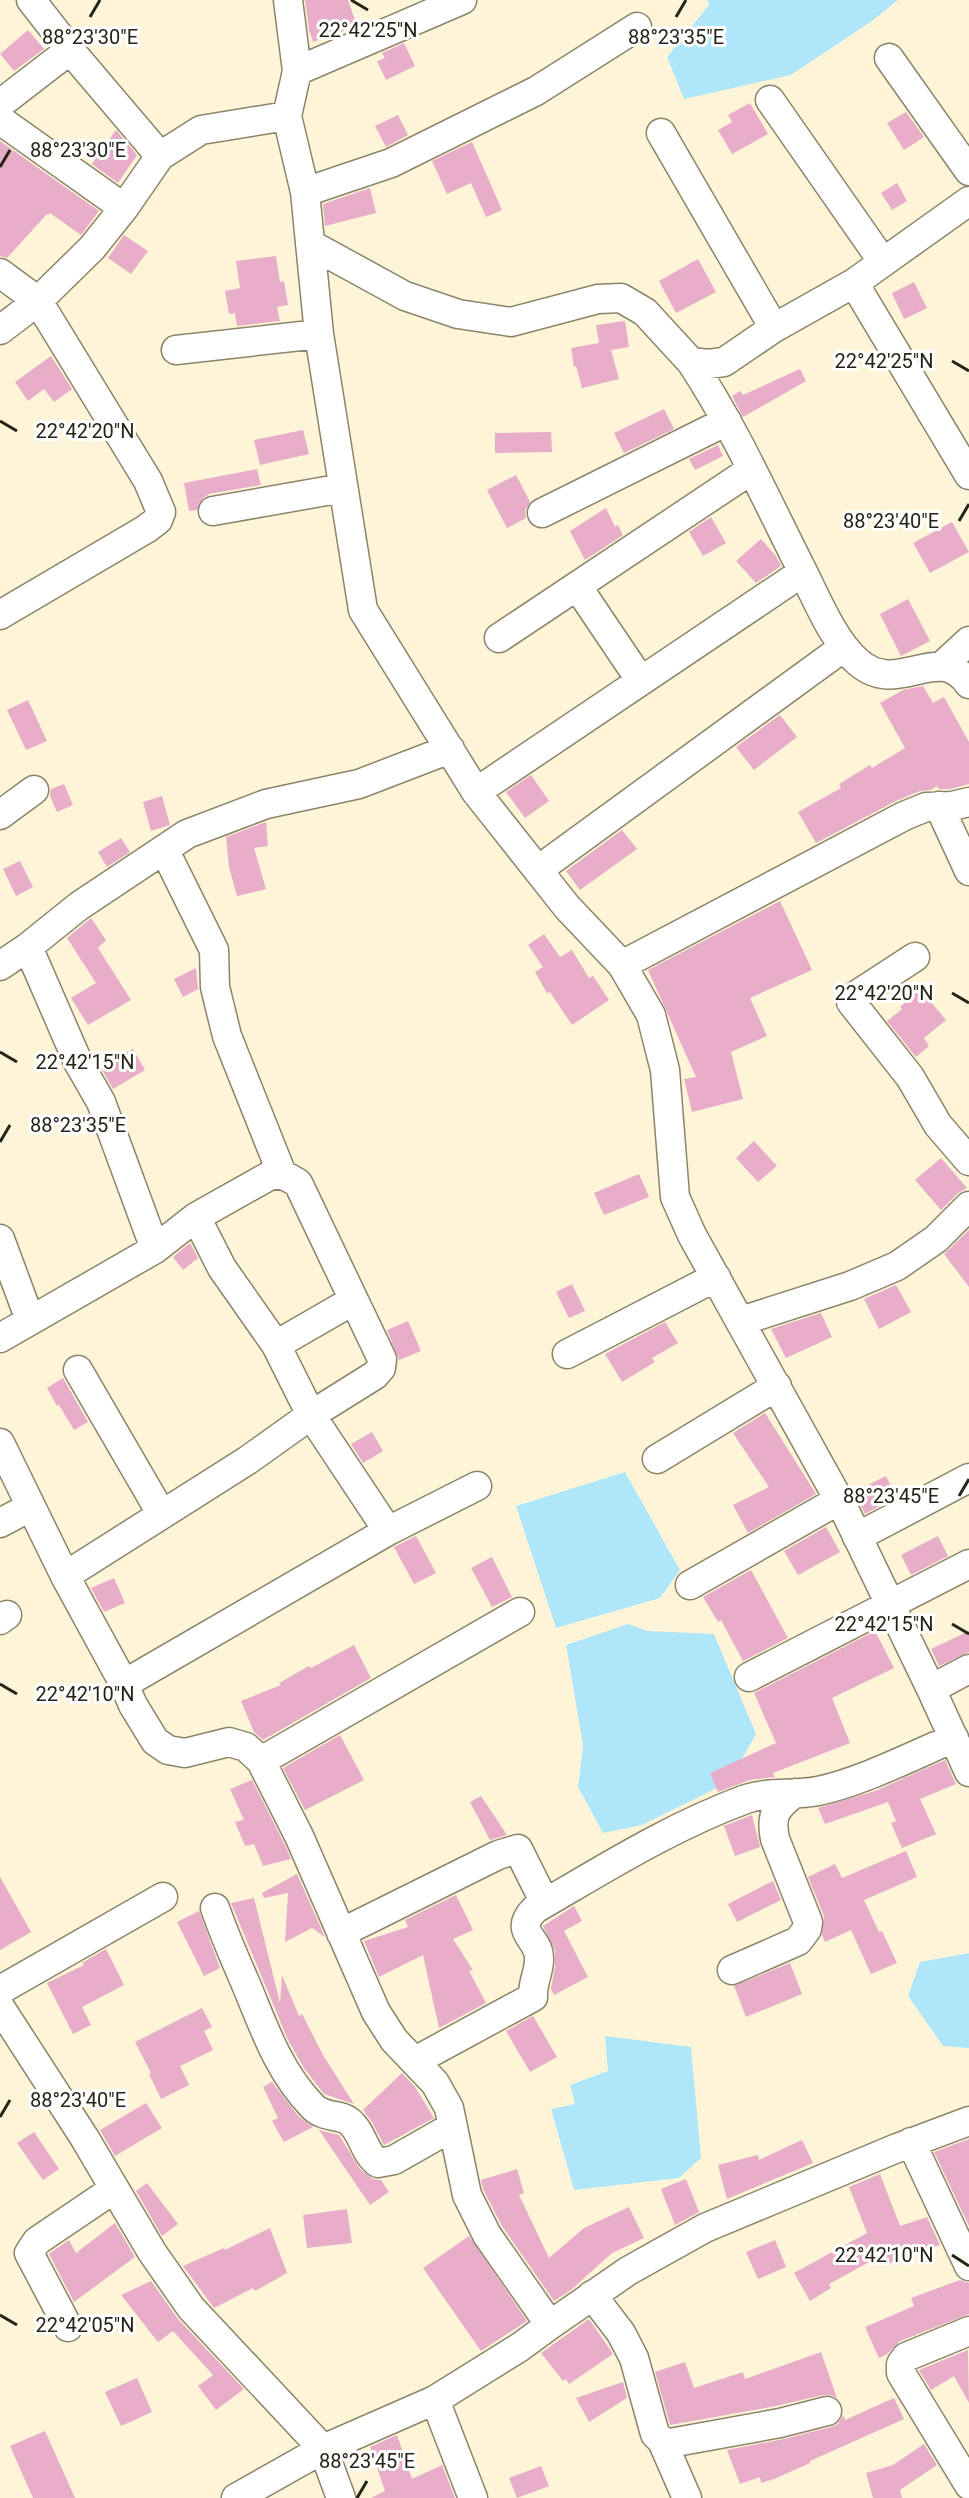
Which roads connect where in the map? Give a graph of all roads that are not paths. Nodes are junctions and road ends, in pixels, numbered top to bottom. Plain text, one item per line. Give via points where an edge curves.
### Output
1 (31, 0) edge
2 (288, 0) edge
3 (462, 0) edge
4 (637, 27) dead end
5 (70, 50) junction
6 (889, 58) dead end
7 (297, 71) junction
8 (770, 100) dead end
9 (0, 104) edge
10 (287, 116) junction
11 (0, 120) edge
12 (661, 133) dead end
13 (160, 156) junction
14 (969, 171) edge
15 (305, 192) junction
16 (968, 203) edge
17 (124, 208) junction
18 (310, 244) junction
19 (883, 262) junction
20 (0, 273) edge
21 (854, 283) junction
22 (38, 301) junction
23 (774, 328) junction
24 (0, 330) edge
25 (319, 334) junction
26 (176, 350) dead end
27 (691, 362) junction
28 (727, 421) junction
29 (751, 470) junction
30 (969, 475) edge
31 (343, 488) junction
32 (213, 511) dead end
33 (542, 513) dead end
34 (803, 572) junction
35 (577, 586) junction
36 (0, 615) edge
37 (499, 638) dead end
38 (969, 641) edge
39 (844, 647) junction
40 (943, 665) junction
41 (641, 681) junction
42 (969, 684) edge
43 (450, 749) junction
44 (34, 790) dead end
45 (476, 792) junction
46 (969, 802) edge
47 (939, 806) junction
48 (0, 815) edge
49 (165, 851) junction
50 (538, 870) junction
51 (969, 871) edge
52 (28, 947) junction
53 (915, 957) dead end
54 (622, 965) junction
55 (0, 966) edge
56 (969, 1161) edge
57 (282, 1174) junction
58 (967, 1214) edge
59 (196, 1217) junction
60 (0, 1239) edge
61 (155, 1249) junction
62 (716, 1277) junction
63 (354, 1300) junction
64 (30, 1320) junction
65 (741, 1321) junction
66 (0, 1338) edge
67 (276, 1345) junction
68 (567, 1354) dead end
69 (78, 1370) dead end
70 (777, 1386) junction
71 (311, 1415) junction
72 (0, 1443) edge
73 (657, 1459) dead end
74 (969, 1478) edge
75 (477, 1486) dead end
76 (839, 1500) junction
77 (30, 1507) junction
78 (161, 1513) junction
79 (0, 1523) edge
80 (388, 1531) junction
81 (857, 1537) junction
82 (969, 1564) edge
83 (65, 1576) junction
84 (690, 1585) dead end
85 (890, 1606) junction
86 (520, 1612) dead end
87 (969, 1669) edge
88 (749, 1677) dead end
89 (124, 1684) junction
90 (931, 1689) junction
91 (954, 1738) junction
92 (261, 1761) junction
93 (969, 1772) edge
94 (795, 1793) junction
95 (163, 1897) dead end
96 (545, 1903) junction
97 (215, 1908) dead end
98 (341, 1933) junction
99 (732, 1970) dead end
100 (0, 1990) edge
101 (0, 2007) edge
102 (415, 2061) junction
103 (969, 2121) edge
104 (452, 2127) junction
105 (911, 2142) junction
106 (114, 2189) junction
107 (969, 2266) edge
108 (592, 2295) junction
109 (550, 2325) junction
110 (68, 2327) dead end
111 (969, 2331) edge
112 (435, 2400) junction
113 (827, 2411) dead end
114 (662, 2441) junction
115 (323, 2449) junction
116 (969, 2486) edge
117 (236, 2498) edge
118 (341, 2498) edge
119 (473, 2498) edge
120 (687, 2498) edge
121 (948, 2498) edge

1 - 5 street
2 - 7 street
3 - 7 street
4 - 15 street via 510,105 391,163
5 - 9 street
5 - 13 street
6 - 14 street
7 - 10 street
8 - 19 street
10 - 13 street via 201,130
10 - 15 street
11 - 17 street
12 - 23 street
13 - 17 street
15 - 18 street
16 - 19 street
17 - 22 street
18 - 25 street
18 - 27 street via 405,296 458,314 511,322 621,298 645,312
19 - 21 street
20 - 22 street
21 - 23 street
21 - 30 street
22 - 24 street
22 - 36 street via 148,481 161,512 146,529
23 - 27 street via 724,362
25 - 26 street
25 - 31 street
27 - 28 street
28 - 29 street
28 - 33 street
29 - 34 street
29 - 35 street
31 - 32 street
31 - 43 street via 363,610
34 - 39 street
34 - 41 street
35 - 37 street
35 - 41 street
38 - 40 street
39 - 40 street via 876,674 893,676
39 - 50 street
40 - 42 street via 958,671
41 - 45 street
43 - 45 street
43 - 49 street via 359,784 266,804 187,834
44 - 48 street
45 - 50 street
46 - 47 street
47 - 51 street
47 - 54 street via 904,816
49 - 52 street via 79,906
49 - 57 street via 214,950 215,987 227,1036
50 - 54 street
52 - 55 street
52 - 61 street via 101,1102
53 - 56 street via 851,1002
54 - 62 street via 651,1015 665,1070 675,1197
57 - 59 street via 269,1176
57 - 63 street via 298,1183
58 - 65 street via 897,1266
59 - 61 street
59 - 67 street via 222,1268
60 - 64 street
61 - 64 street
62 - 65 street
62 - 68 street
63 - 67 street
63 - 71 street via 382,1359 381,1368
64 - 66 street
65 - 70 street
67 - 71 street
69 - 78 street
70 - 73 street
70 - 76 street
71 - 78 street
71 - 80 street
72 - 77 street
74 - 81 street
75 - 80 street
76 - 81 street
76 - 84 street
77 - 79 street
77 - 83 street
78 - 83 street
80 - 89 street
81 - 85 street
82 - 85 street
83 - 89 street
85 - 88 street
85 - 90 street
86 - 92 street
87 - 90 street
89 - 92 street via 155,1741 168,1750 185,1753 229,1742 246,1747
90 - 91 street
91 - 93 street
91 - 94 street via 845,1783
92 - 98 street
94 - 96 street via 750,1798 680,1826
94 - 99 street via 781,1803 773,1826 807,1929 798,1941
95 - 100 street
96 - 98 street via 518,1849
96 - 102 street via 525,1925 540,1956 533,1997
97 - 104 street via 275,2055 313,2107 348,2120 378,2163 394,2160
98 - 102 street via 376,2012
101 - 106 street
102 - 104 street via 435,2083 449,2108
103 - 105 street
104 - 109 street via 467,2195 487,2235
105 - 107 street
105 - 108 street via 705,2228
106 - 110 street via 37,2241 29,2253
106 - 115 street via 191,2308
108 - 109 street
108 - 114 street via 634,2358 655,2434
109 - 112 street
111 - 116 street via 906,2357 901,2364 901,2373
112 - 115 street
112 - 119 street
113 - 114 street
114 - 120 street
115 - 117 street
115 - 118 street
116 - 121 street

